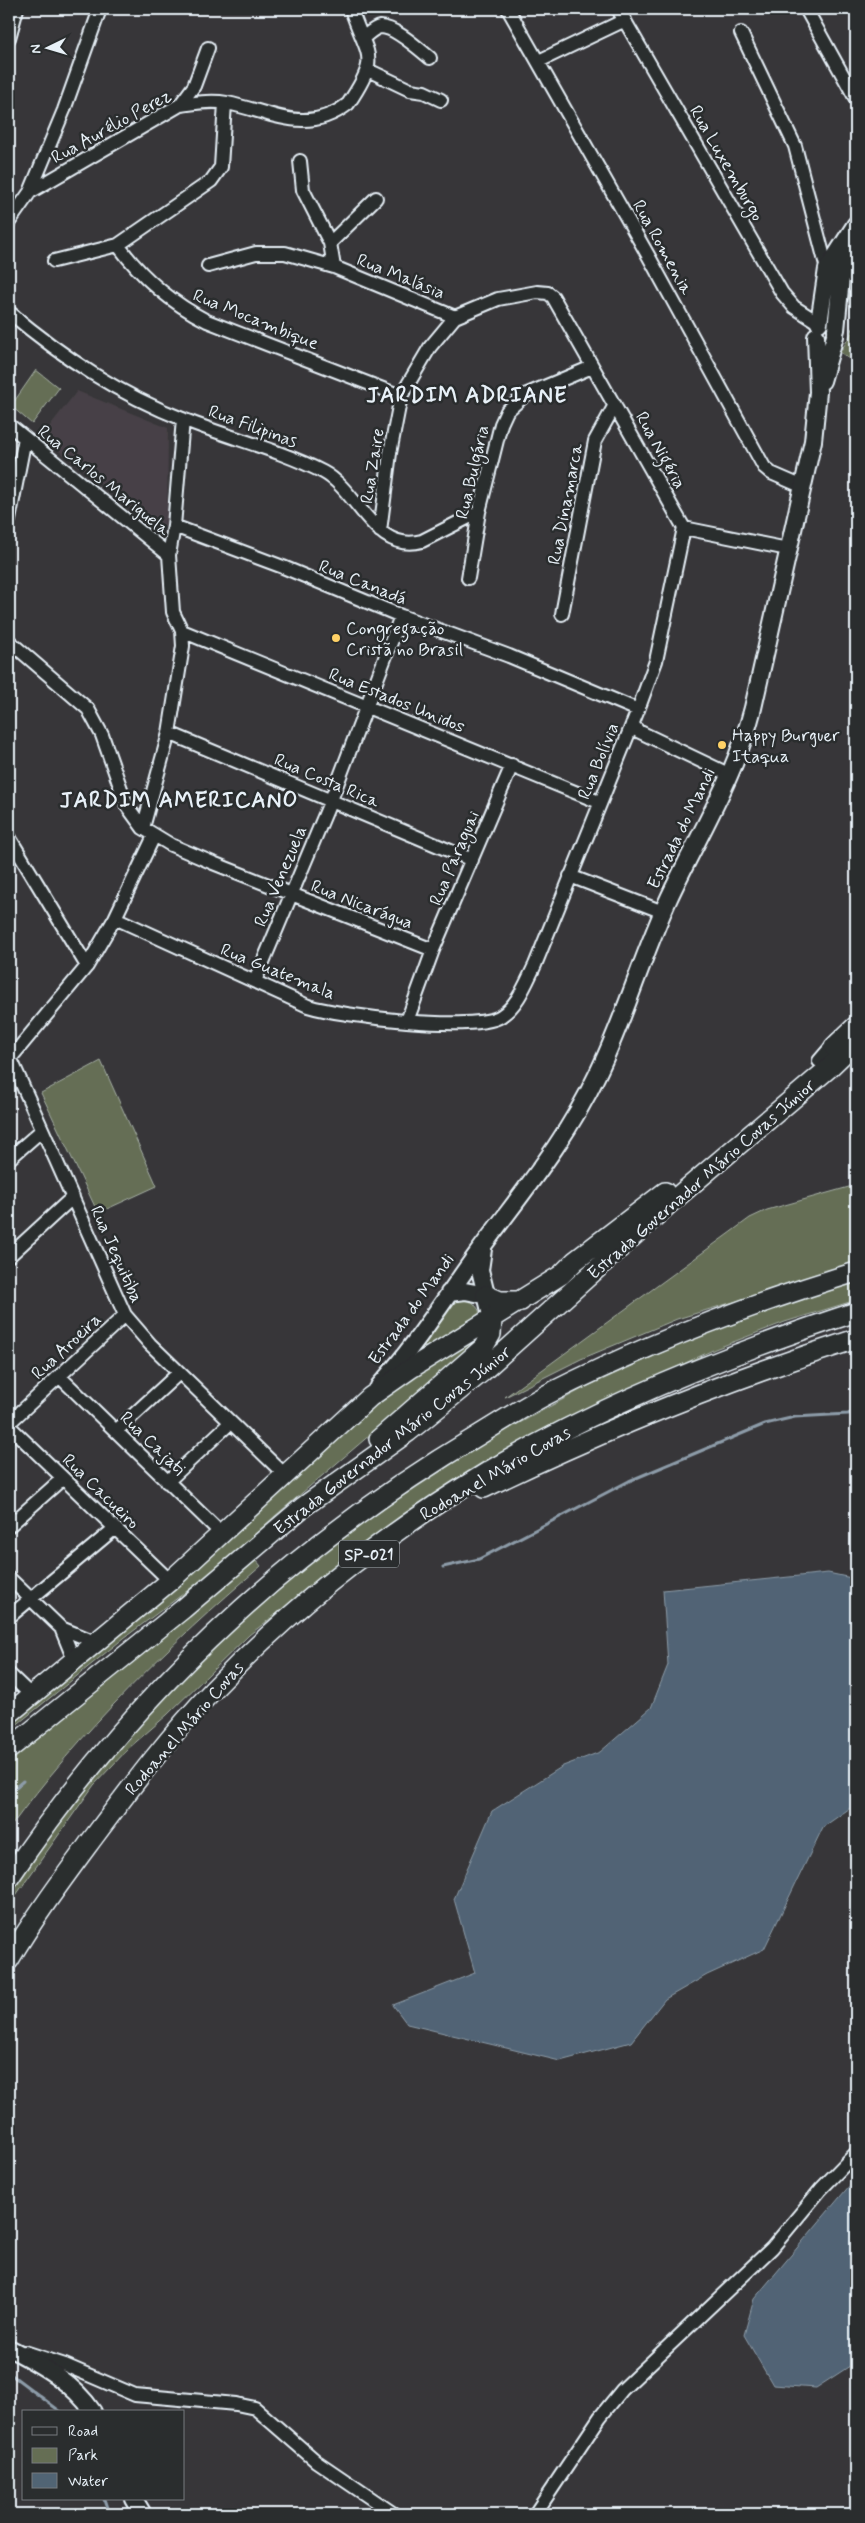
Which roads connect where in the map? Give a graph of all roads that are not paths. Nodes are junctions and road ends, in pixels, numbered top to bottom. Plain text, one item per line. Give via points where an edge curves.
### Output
1 (17, 9) edge
2 (100, 9) edge
3 (351, 9) edge
4 (508, 9) edge
5 (806, 9) edge
6 (622, 14) edge
7 (741, 33) dead end
8 (9, 38) edge
9 (363, 38) junction
10 (208, 48) dead end
11 (430, 58) dead end
12 (539, 60) junction
13 (368, 70) junction
14 (856, 99) edge
15 (441, 100) dead end
16 (224, 103) junction
17 (180, 105) junction
18 (300, 161) dead end
19 (30, 192) junction
20 (376, 198) dead end
21 (9, 222) edge
22 (856, 224) edge
23 (856, 235) edge
24 (330, 243) junction
25 (118, 245) junction
26 (54, 261) dead end
27 (208, 266) dead end
28 (334, 267) junction
29 (827, 269) junction
30 (553, 298) joint
31 (9, 312) edge
32 (456, 317) junction
33 (818, 330) junction
34 (835, 333) junction
35 (592, 367) junction
36 (818, 392) junction
37 (401, 396) junction
38 (615, 405) junction
39 (183, 419) junction
40 (9, 425) edge
41 (25, 438) junction
42 (801, 486) junction
43 (479, 512) junction
44 (9, 520) edge
45 (174, 526) junction
46 (684, 528) junction
47 (380, 531) junction
48 (788, 549) junction
49 (169, 554) junction
50 (468, 578) dead end
51 (562, 614) dead end
52 (401, 616) junction
53 (182, 631) junction
54 (9, 641) edge
55 (367, 706) junction
56 (638, 710) junction
57 (632, 724) junction
58 (169, 734) junction
59 (512, 765) junction
60 (728, 774) junction
61 (330, 800) junction
62 (600, 802) junction
63 (143, 828) junction
64 (154, 836) junction
65 (9, 837) edge
66 (472, 860) junction
67 (570, 876) junction
68 (291, 895) junction
69 (663, 912) junction
70 (115, 918) junction
71 (433, 950) junction
72 (87, 966) junction
73 (255, 981) junction
74 (518, 999) joint
75 (856, 1018) edge
76 (407, 1021) junction
77 (856, 1026) edge
78 (856, 1042) edge
79 (9, 1058) edge
80 (819, 1061) junction
81 (42, 1130) junction
82 (9, 1158) edge
83 (73, 1197) junction
84 (484, 1244) junction
85 (9, 1256) edge
86 (856, 1272) edge
87 (449, 1293) junction
88 (486, 1294) junction
89 (521, 1301) junction
90 (856, 1312) edge
91 (125, 1315) junction
92 (492, 1319) junction
93 (856, 1338) edge
94 (179, 1373) junction
95 (59, 1376) junction
96 (370, 1397) junction
97 (230, 1423) junction
98 (9, 1424) edge
99 (116, 1431) junction
100 (285, 1475) junction
101 (62, 1479) junction
102 (168, 1482) junction
103 (304, 1507) junction
104 (413, 1521) junction
105 (9, 1526) edge
106 (114, 1529) junction
107 (222, 1534) junction
108 (9, 1578) edge
109 (170, 1581) junction
110 (31, 1600) junction
111 (9, 1618) edge
112 (61, 1628) junction
113 (95, 1642) junction
114 (74, 1660) junction
115 (9, 1674) edge
116 (32, 1696) junction
117 (9, 1714) edge
118 (9, 1749) edge
119 (9, 1878) edge
120 (9, 1960) edge
121 (856, 2153) edge
122 (9, 2348) edge
123 (91, 2410) edge
124 (549, 2496) junction
125 (135, 2500) edge
126 (143, 2514) edge
127 (394, 2514) edge
128 (535, 2514) edge
129 (544, 2514) edge

1 - 8 street
2 - 19 street
3 - 9 street
4 - 12 street, Rua Romenia
5 - 14 street
6 - 12 street
6 - 33 street, Rua Luxemburgo via 782,293
7 - 29 street via 795,146
9 - 11 street via 375,29 385,28 407,39
9 - 13 street via 368,52
10 - 17 street via 194,86
12 - 42 street, Rua Romenia via 764,467
13 - 15 street via 410,90
13 - 16 street, Rua Aurélio Perez via 348,104 314,121 303,122
16 - 17 street, Rua Aurélio Perez
16 - 25 street via 219,172 191,196
17 - 19 street, Rua Aurélio Perez
18 - 24 street via 303,190
19 - 21 street, Rua Aurélio Perez
20 - 24 street
22 - 29 main road, Estrada do Mandi
23 - 34 main road, Estrada do Mandi via 841,278
24 - 28 street
25 - 26 street
25 - 37 street, Rua Mocambique via 144,276 183,309
27 - 28 street, Rua Malásia via 276,251
28 - 32 street, Rua Malásia
29 - 33 main road, Estrada do Mandi
30 - 32 street, Rua Zaire via 544,292 520,294 498,299
30 - 35 street, Rua Nigéria
31 - 39 street, Rua Filipinas via 90,374
32 - 37 street, Rua Zaire via 430,347
33 - 34 main road via 824,342 830,341
33 - 36 main road, Estrada do Mandi
34 - 36 main road, Estrada do Mandi
35 - 38 street, Rua Nigéria
35 - 43 street, Rua Bulgária via 525,396 507,411
36 - 42 main road, Estrada do Mandi via 813,441
37 - 47 street, Rua Zaire
38 - 46 street, Rua Nigéria
38 - 51 street, Rua Dinamarca via 593,449
39 - 45 street
39 - 47 street, Rua Filipinas via 324,473 344,489
40 - 41 street, Rua Carlos Mariguela
41 - 44 street
41 - 49 street, Rua Carlos Mariguela
42 - 48 main road, Estrada do Mandi
43 - 47 street, Rua Filipinas via 413,544 397,542
43 - 50 street, Rua Bulgária
45 - 49 street
45 - 52 street, Rua Canadá
46 - 48 street
46 - 56 street, Rua Bolívia via 656,661
48 - 60 main road, Estrada do Mandi via 747,730
49 - 53 street, Rua Carlos Mariguela via 174,612
52 - 55 street, Rua Venezuela
52 - 56 street, Rua Canadá via 509,656
53 - 55 street, Rua Estados Unidos
53 - 58 street, Rua Carlos Mariguela via 183,646
54 - 63 street via 88,710 102,735 127,806
55 - 59 street, Rua Estados Unidos
55 - 61 street, Rua Venezuela
56 - 57 street, Rua Bolívia
57 - 60 street via 638,731
57 - 62 street, Rua Bolívia
58 - 61 street, Rua Costa Rica
58 - 63 street, Rua Carlos Mariguela
59 - 62 street, Rua Estados Unidos
59 - 66 street, Rua Paraguai
60 - 69 main road, Estrada do Mandi
61 - 66 street, Rua Costa Rica
61 - 68 street, Rua Venezuela
62 - 67 street, Rua Bolívia
63 - 64 street, Rua Nicarágua
64 - 68 street, Rua Nicarágua
64 - 70 street
65 - 72 street
66 - 71 street, Rua Paraguai
67 - 69 street
67 - 74 street, Rua Bolívia
68 - 71 street, Rua Nicarágua
68 - 73 street, Rua Venezuela
69 - 84 main road, Estrada do Mandi via 615,1035 583,1103 551,1156
70 - 72 street
70 - 73 street, Rua Guatemala
71 - 76 street, Rua Paraguai
72 - 79 street
73 - 76 street, Rua Guatemala via 328,1012
74 - 76 street, Rua Guatemala via 507,1012 490,1021
75 - 80 street
77 - 80 highway, Estrada Governador Mário Covas Júnior
78 - 103 highway, Estrada Governador Mário Covas Júnior via 482,1372 408,1432
79 - 81 street, Rua Jequitiba
80 - 89 highway, Estrada Governador Mário Covas Júnior via 648,1206 561,1275
81 - 82 street
81 - 83 street, Rua Jequitiba
83 - 85 street
83 - 91 street, Rua Jequitiba
84 - 87 main road, Estrada do Mandi
84 - 88 main road, Estrada do Mandi via 480,1270
86 - 119 highway, SP-021 via 764,1302 583,1377 451,1452 354,1516 259,1592 170,1677 39,1835
87 - 88 main road
87 - 96 main road, Estrada do Mandi via 413,1345
88 - 89 highway via 500,1301
88 - 92 main road, Estrada do Mandi
89 - 92 highway, Estrada Governador Mário Covas Júnior
90 - 104 highway, Rodoanel Mário Covas / SP-021 via 712,1363 580,1423 489,1472
91 - 94 street, Rua Jequitiba
91 - 95 street, Rua Aroeira
92 - 96 highway, Estrada Governador Mário Covas Júnior
92 - 103 highway via 491,1334 479,1352
93 - 104 highway via 652,1414 543,1460
94 - 97 street, Rua Jequitiba
94 - 99 street
95 - 98 street, Rua Aroeira
95 - 99 street, Rua Cajati
96 - 100 highway, Estrada Governador Mário Covas Júnior
97 - 100 street, Rua Jequitiba
97 - 102 street
98 - 101 street, Rua Cacueiro
99 - 102 street, Rua Cajati
100 - 107 highway, Estrada Governador Mário Covas Júnior
101 - 105 street
101 - 106 street, Rua Cacueiro
102 - 107 street, Rua Cajati
103 - 118 highway, Estrada Governador Mário Covas Júnior
104 - 120 highway, Rodoanel Mário Covas / SP-021 via 274,1630 213,1690 131,1787 54,1890
106 - 109 street, Rua Cacueiro
106 - 110 street
107 - 109 highway, Estrada Governador Mário Covas Júnior
108 - 110 street
109 - 113 highway, Estrada Governador Mário Covas Júnior
110 - 111 street
110 - 112 street
112 - 113 street
112 - 114 street
113 - 114 highway, Estrada Governador Mário Covas Júnior
114 - 116 highway, Estrada Governador Mário Covas Júnior
115 - 116 street
116 - 117 highway, Estrada Governador Mário Covas Júnior
121 - 124 street via 820,2189 764,2255 622,2390 600,2417
122 - 123 main road via 58,2377 78,2393
122 - 127 street via 65,2364 135,2395 255,2408 316,2461
124 - 128 street
124 - 129 street
125 - 126 main road

